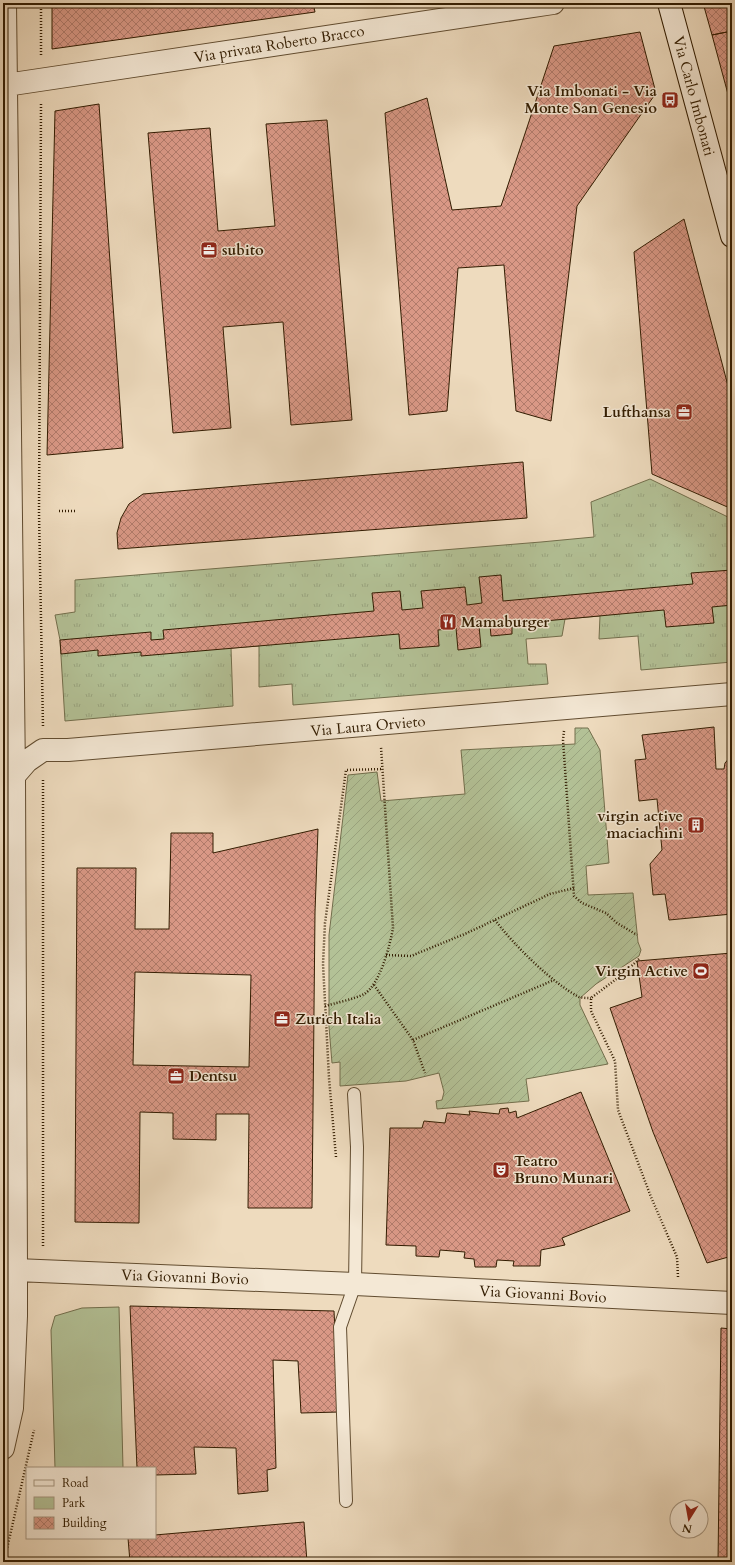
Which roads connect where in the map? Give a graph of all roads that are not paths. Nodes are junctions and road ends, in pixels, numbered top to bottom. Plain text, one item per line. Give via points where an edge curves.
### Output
1 (5, 3) edge
2 (553, 3) edge
3 (669, 3) edge
4 (6, 85) junction
5 (732, 236) edge
6 (7, 475) edge
7 (732, 694) edge
8 (13, 725) junction
9 (43, 741) junction
10 (14, 776) junction
11 (354, 1094) dead end
12 (16, 1270) junction
13 (355, 1284) junction
14 (732, 1303) edge
15 (3, 1448) edge
16 (346, 1501) dead end

1 - 4 street
2 - 4 street, Via privata Roberto Bracco
3 - 5 street, Via Carlo Imbonati
4 - 6 street
6 - 8 street
7 - 9 street, Via Laura Orvieto via 68,750
8 - 9 street via 28,740
8 - 10 street
9 - 10 street
10 - 12 street
11 - 13 lane via 357,1147
12 - 13 street, Via Giovanni Bovio
12 - 15 street via 12,1408
13 - 14 street, Via Giovanni Bovio
13 - 16 lane via 340,1327

